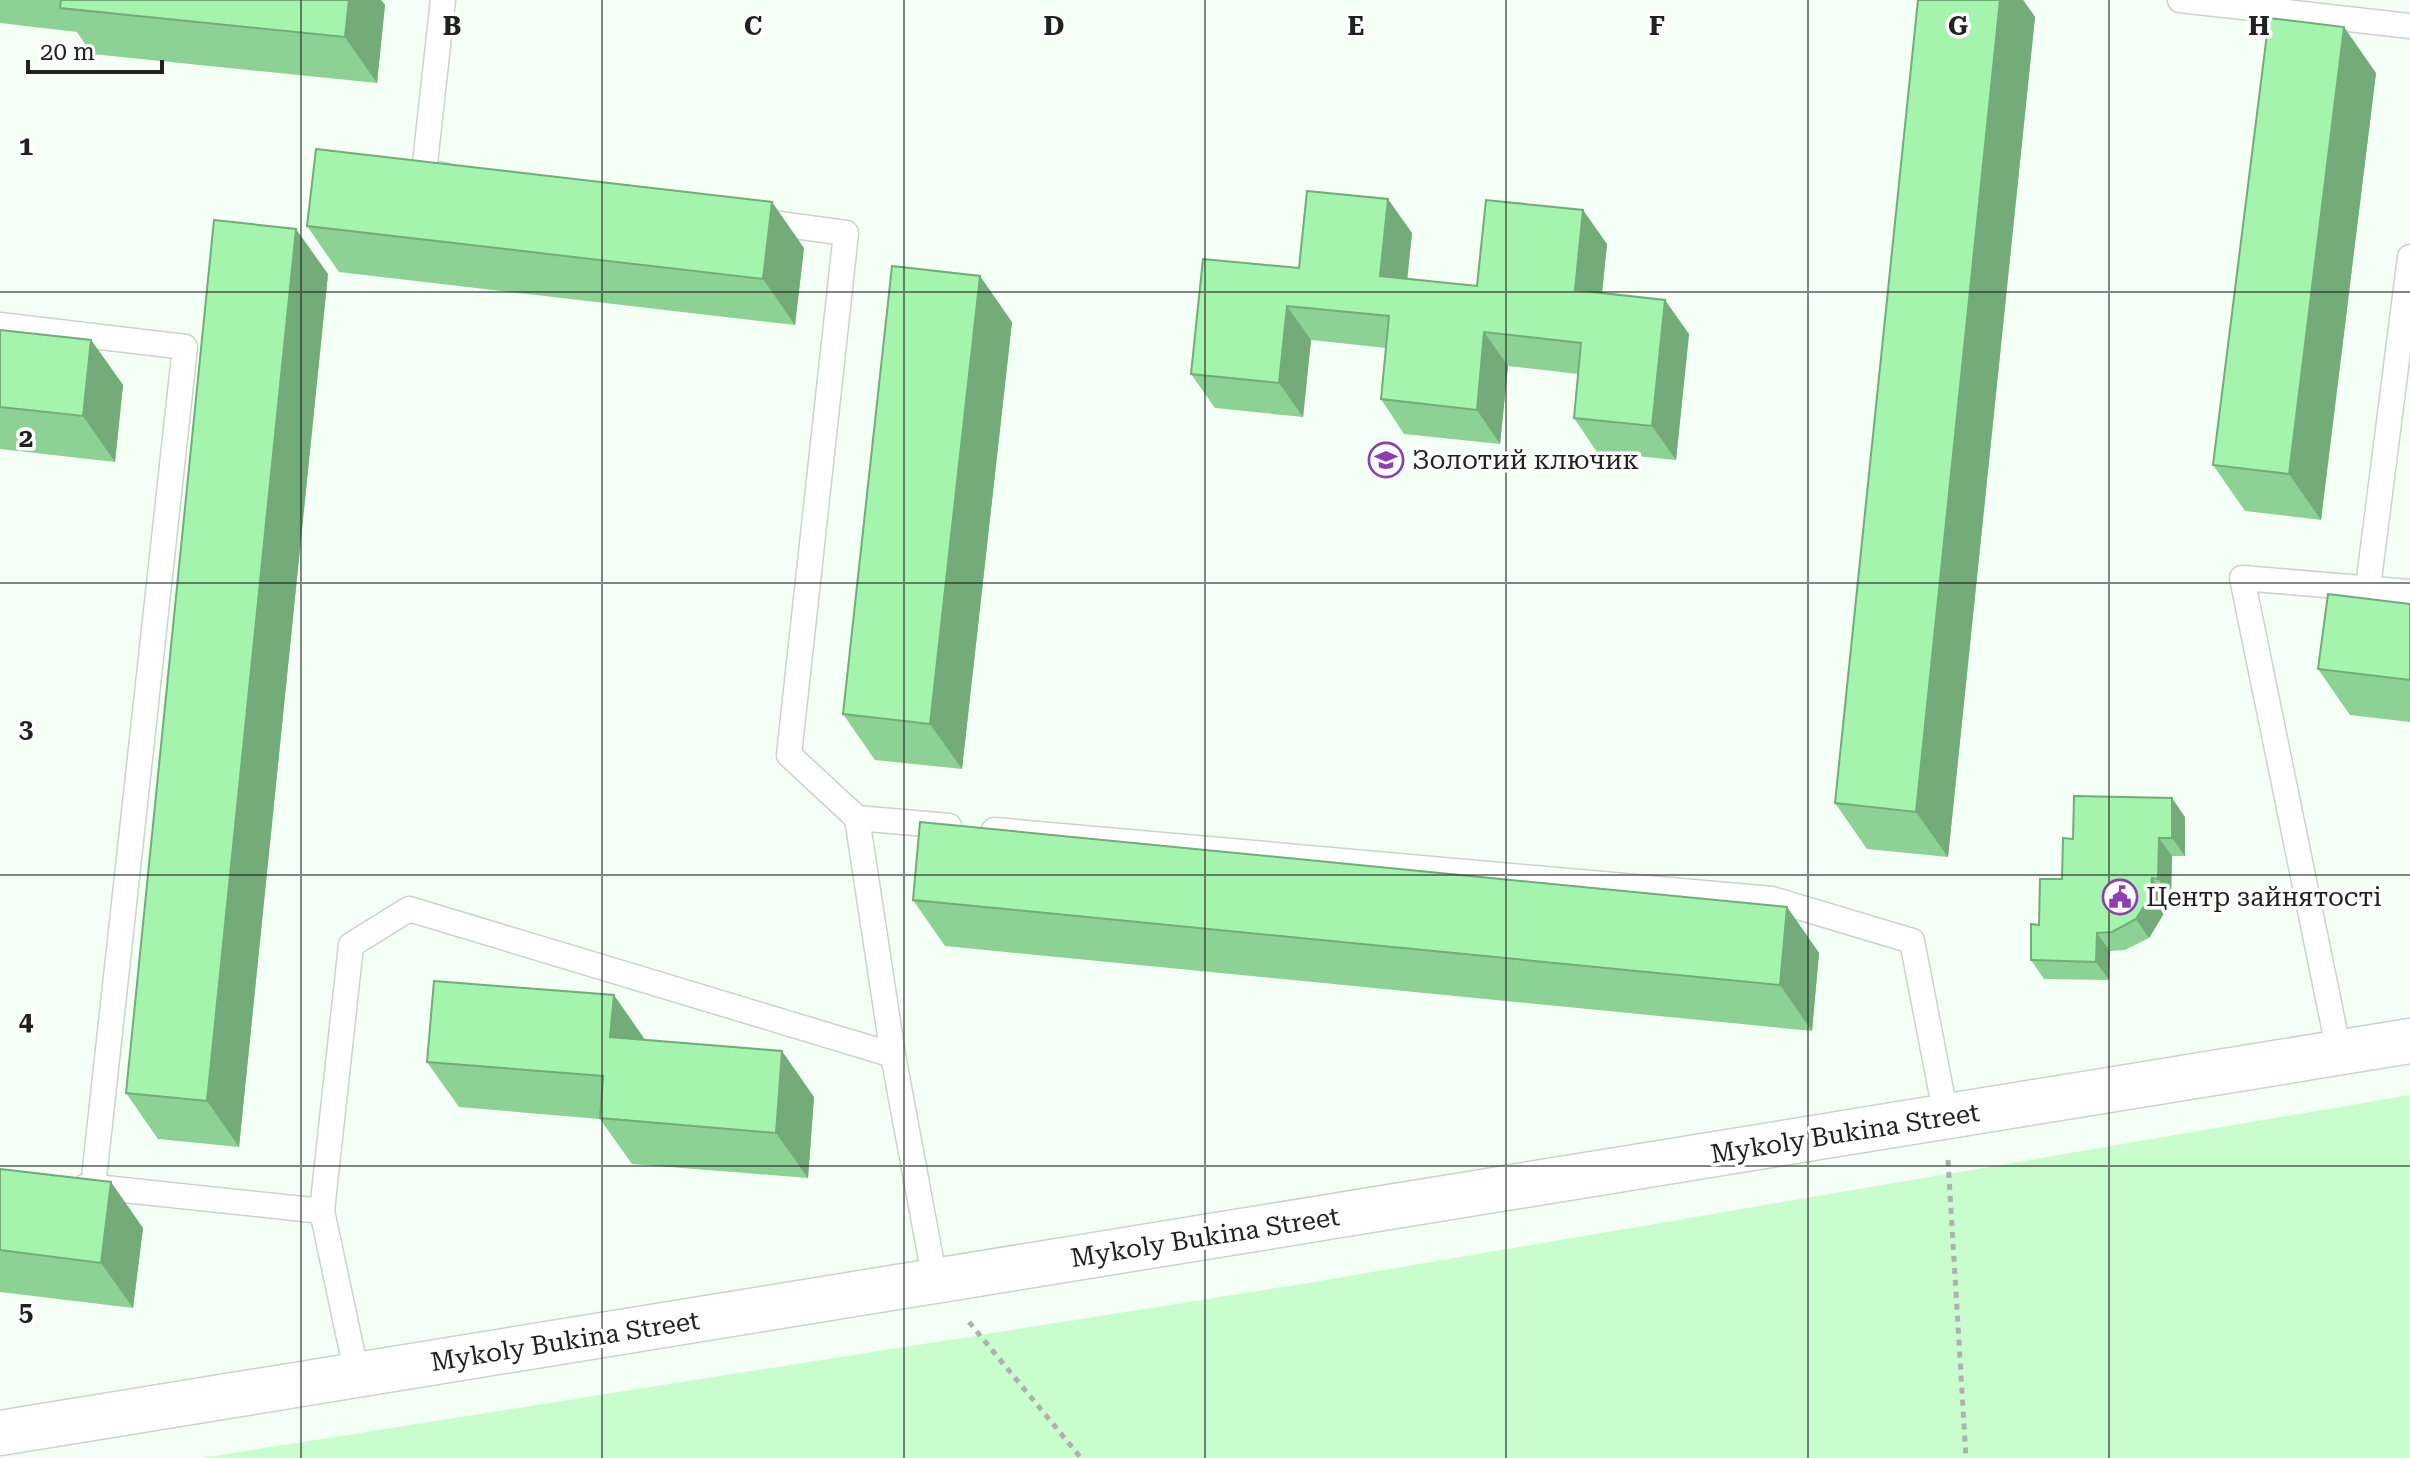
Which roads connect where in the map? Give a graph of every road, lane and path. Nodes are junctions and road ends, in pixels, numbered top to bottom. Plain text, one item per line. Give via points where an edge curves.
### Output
1 (443, 0) edge
2 (2180, 0) edge
3 (2410, 26) edge
4 (471, 179) edge
5 (736, 218) edge
6 (2410, 257) edge
7 (0, 325) edge
8 (2368, 587) junction
9 (2410, 592) edge
10 (857, 818) junction
11 (2410, 1041) edge
12 (2339, 1052) junction
13 (893, 1055) junction
14 (1946, 1116) junction
15 (62, 1184) edge
16 (93, 1187) junction
17 (322, 1211) junction
18 (935, 1281) junction
19 (357, 1375) junction
20 (0, 1433) edge
21 (1081, 1458) edge
22 (1966, 1458) edge

1 - 4 lane via 424,172
2 - 3 lane
5 - 10 lane via 846,233 789,755
6 - 8 lane
7 - 16 lane via 185,347
8 - 9 lane
8 - 12 lane via 2242,578
10 - 13 lane
10 - 14 lane via 1772,899 1912,941
11 - 12 street, Mykoly Bukina Street
12 - 14 street, Mykoly Bukina Street
13 - 17 lane via 409,909 351,945
13 - 18 lane
14 - 18 street, Mykoly Bukina Street
14 - 22 path
15 - 16 lane
16 - 17 lane
17 - 19 lane
18 - 19 street, Mykoly Bukina Street
18 - 21 path
19 - 20 street, Mykoly Bukina Street

